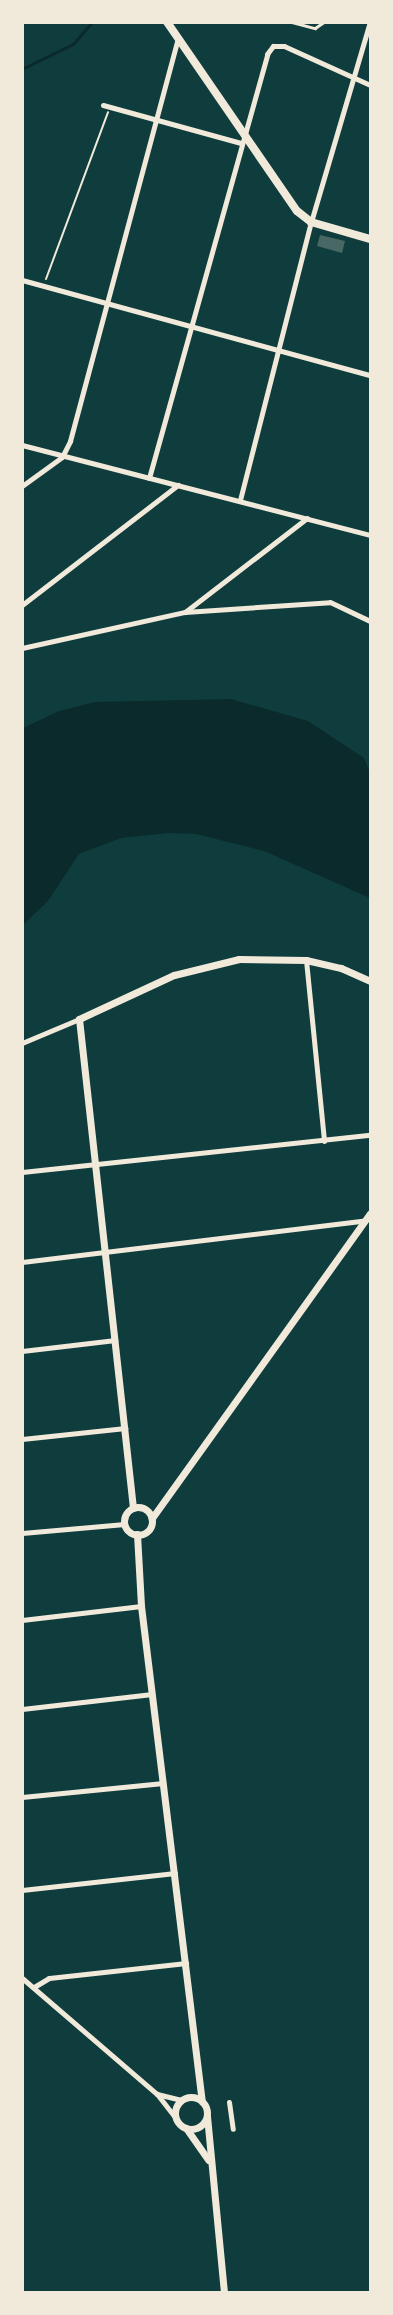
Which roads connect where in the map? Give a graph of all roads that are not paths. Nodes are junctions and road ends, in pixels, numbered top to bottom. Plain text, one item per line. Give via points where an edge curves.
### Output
1 (167, 22) edge
2 (292, 22) edge
3 (324, 22) edge
4 (370, 22) edge
5 (178, 36) junction
6 (351, 79) junction
7 (370, 86) edge
8 (103, 105) dead end
9 (156, 119) junction
10 (244, 133) junction
11 (241, 144) junction
12 (311, 222) junction
13 (370, 239) edge
14 (22, 280) edge
15 (108, 304) junction
16 (190, 328) junction
17 (278, 351) junction
18 (370, 375) edge
19 (22, 446) edge
20 (62, 457) junction
21 (149, 478) junction
22 (178, 485) junction
23 (22, 486) edge
24 (240, 500) junction
25 (307, 518) junction
26 (370, 535) edge
27 (22, 605) edge
28 (185, 612) junction
29 (370, 621) edge
30 (22, 648) edge
31 (306, 960) junction
32 (370, 981) edge
33 (79, 1020) junction
34 (22, 1043) edge
35 (370, 1135) edge
36 (324, 1141) junction
37 (94, 1165) junction
38 (22, 1172) edge
39 (370, 1213) edge
40 (363, 1221) junction
41 (105, 1256) junction
42 (22, 1262) edge
43 (115, 1340) junction
44 (22, 1351) edge
45 (125, 1428) junction
46 (22, 1439) edge
47 (133, 1508) junction
48 (152, 1518) junction
49 (125, 1524) junction
50 (22, 1533) edge
51 (137, 1534) junction
52 (141, 1606) junction
53 (22, 1620) edge
54 (152, 1694) junction
55 (22, 1709) edge
56 (163, 1783) junction
57 (22, 1797) edge
58 (175, 1872) junction
59 (22, 1890) edge
60 (186, 1963) junction
61 (22, 1978) edge
62 (34, 1987) junction
63 (157, 2094) junction
64 (181, 2100) junction
65 (202, 2101) junction
66 (229, 2102) dead end
67 (207, 2116) junction
68 (176, 2118) junction
69 (186, 2128) junction
70 (232, 2129) dead end
71 (210, 2163) junction
72 (224, 2292) edge

1 - 5 main road
2 - 3 lane via 314,28
4 - 6 street
5 - 9 street
5 - 10 main road
6 - 7 street
6 - 10 street via 284,46 273,46
6 - 12 street
8 - 9 street
9 - 11 street
9 - 15 street
10 - 11 street
10 - 12 main road via 284,196
11 - 16 street
12 - 13 main road
12 - 17 street
14 - 15 street
15 - 16 street
15 - 20 street
16 - 17 street
16 - 21 street
17 - 18 street
17 - 24 street
19 - 20 street
20 - 21 street
20 - 23 street
21 - 22 street
22 - 24 street
22 - 27 street
24 - 25 street
25 - 26 street
25 - 28 street
28 - 29 street via 330,602
28 - 30 street
31 - 32 street via 341,968
31 - 33 street via 239,959 206,966 174,976
31 - 36 street
33 - 34 street
33 - 37 street
35 - 36 street
36 - 37 street
37 - 38 street
37 - 41 street
39 - 40 street
40 - 41 street
40 - 48 street
41 - 42 street
41 - 43 street
43 - 44 street
43 - 45 street
45 - 46 street
45 - 47 street
47 - 48 street via 143,1508
47 - 49 street
48 - 51 street via 150,1529
49 - 50 street
49 - 51 street
51 - 52 street
52 - 53 street
52 - 54 street
54 - 55 street
54 - 56 street
56 - 57 street
56 - 58 street
58 - 59 street
58 - 60 street
60 - 62 street via 48,1978
60 - 65 street
61 - 62 street
62 - 63 street
63 - 64 street
63 - 68 street
64 - 65 street via 192,2097
64 - 68 street
65 - 67 street
66 - 70 street
67 - 69 street via 201,2125
67 - 71 street
68 - 69 street
69 - 71 street
71 - 72 street

